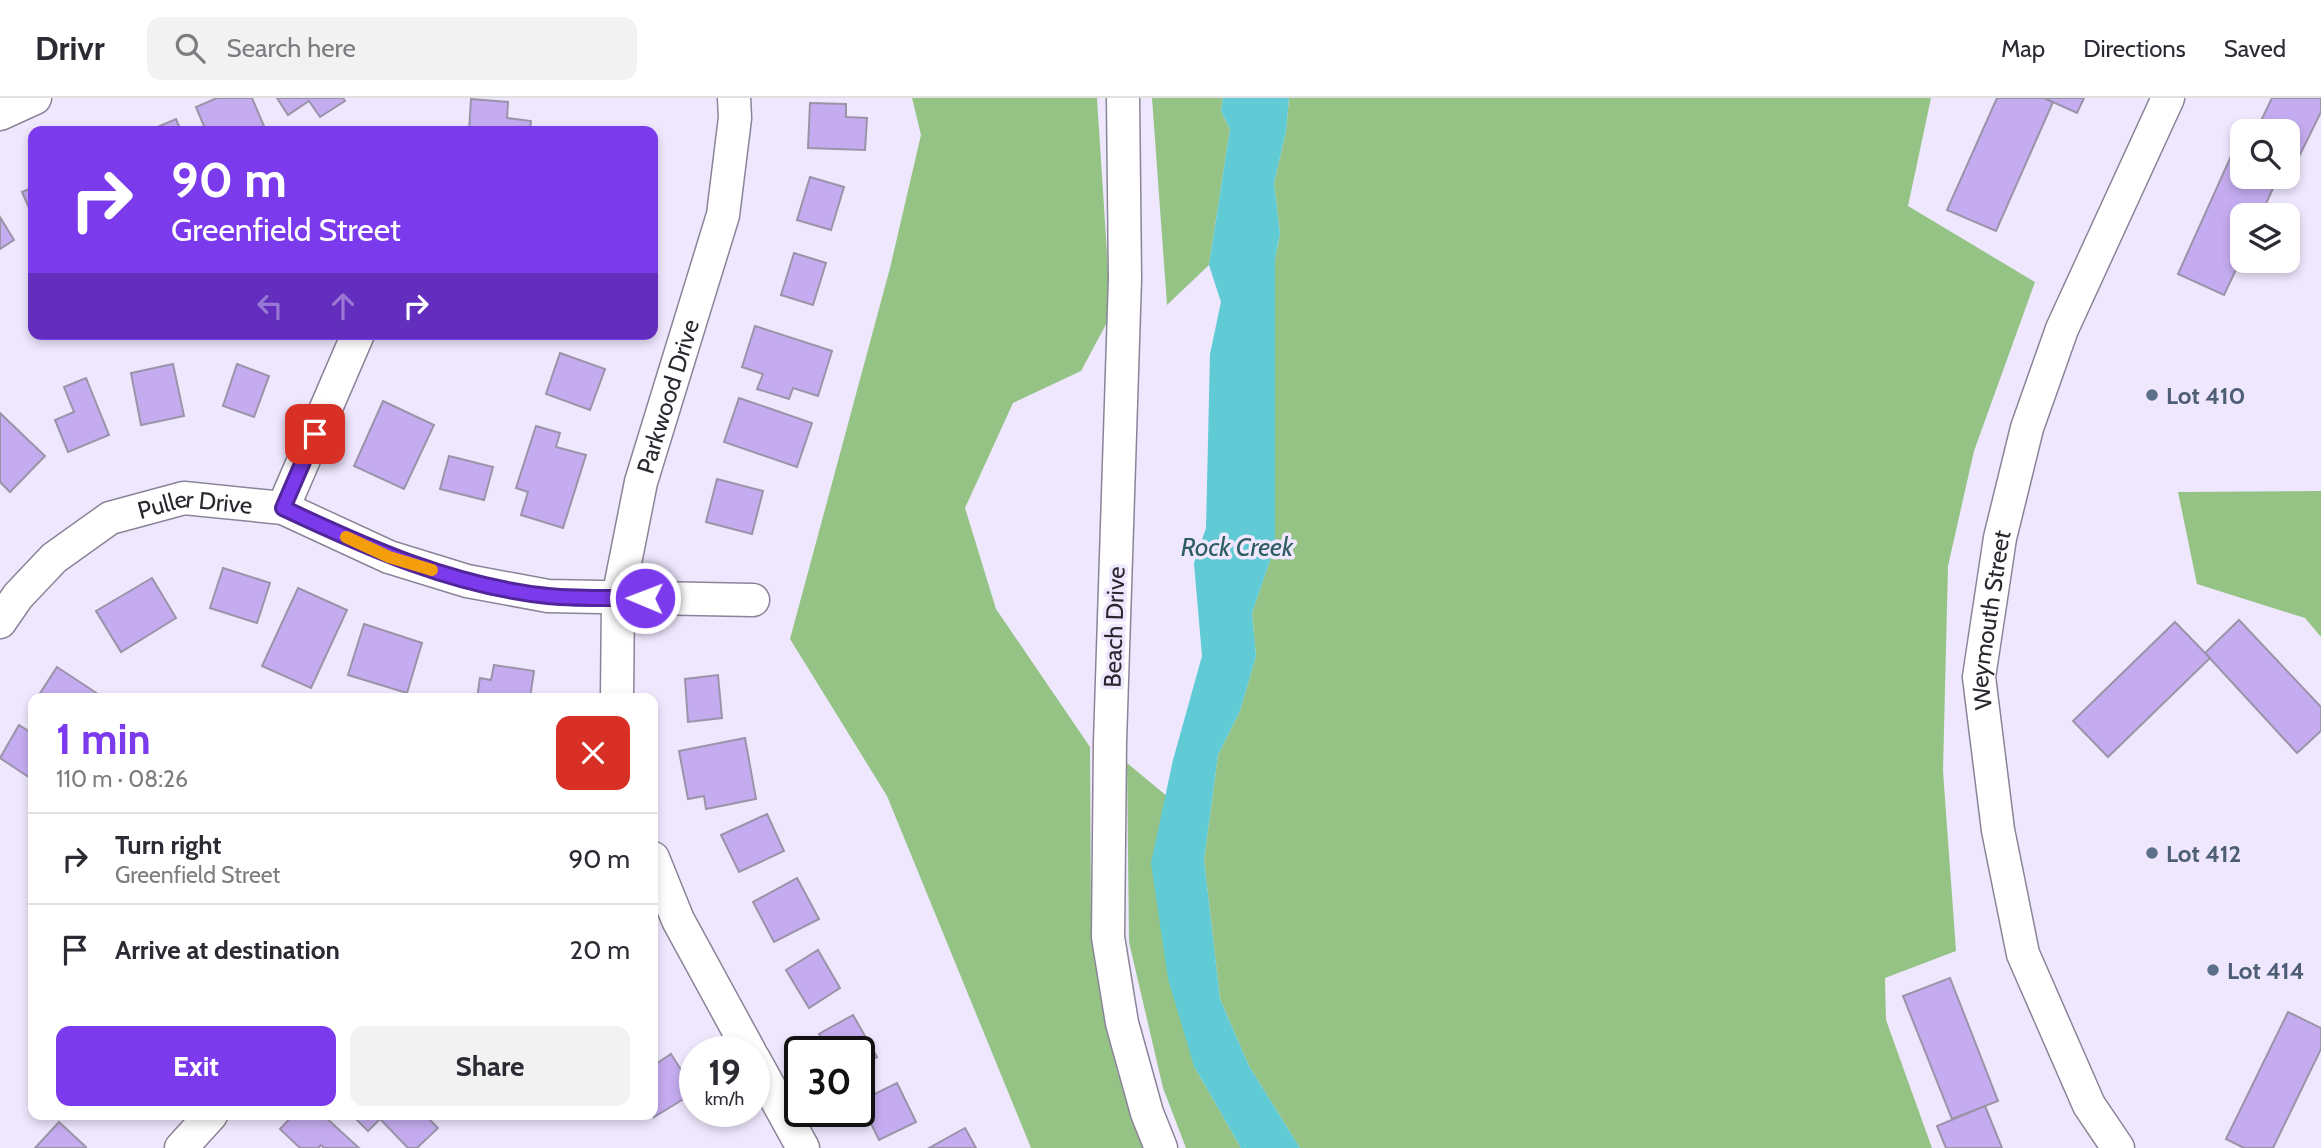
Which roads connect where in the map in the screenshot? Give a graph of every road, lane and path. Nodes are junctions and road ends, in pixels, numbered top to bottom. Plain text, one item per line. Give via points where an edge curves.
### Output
1 (35, 98) edge
2 (734, 98) edge
3 (1123, 98) edge
4 (2168, 98) edge
5 (0, 114) edge
6 (355, 340) edge
7 (283, 508) junction
8 (618, 598) junction
9 (753, 600) dead end
10 (0, 622) edge
11 (617, 693) edge
12 (658, 870) edge
13 (741, 1036) edge
14 (770, 1088) edge
15 (206, 1120) edge
16 (181, 1148) edge
17 (803, 1148) edge
18 (1161, 1148) edge
19 (2118, 1148) edge

1 - 5 street
2 - 8 street, Parkwood Drive via 723,215 641,482
3 - 18 street, Beach Drive via 1125,279 1108,937 1122,1023
4 - 19 street, Weymouth Street via 2062,330 2027,428 2000,538 1979,677 1998,831 2023,954 2090,1105
6 - 7 street
7 - 8 street, Puller Drive via 389,557 467,581 548,596
7 - 10 street, Puller Drive via 184,498 110,518 54,558
8 - 9 street, Puller Drive
8 - 11 street, Parkwood Drive
12 - 13 street via 678,920
14 - 17 street
15 - 16 street

